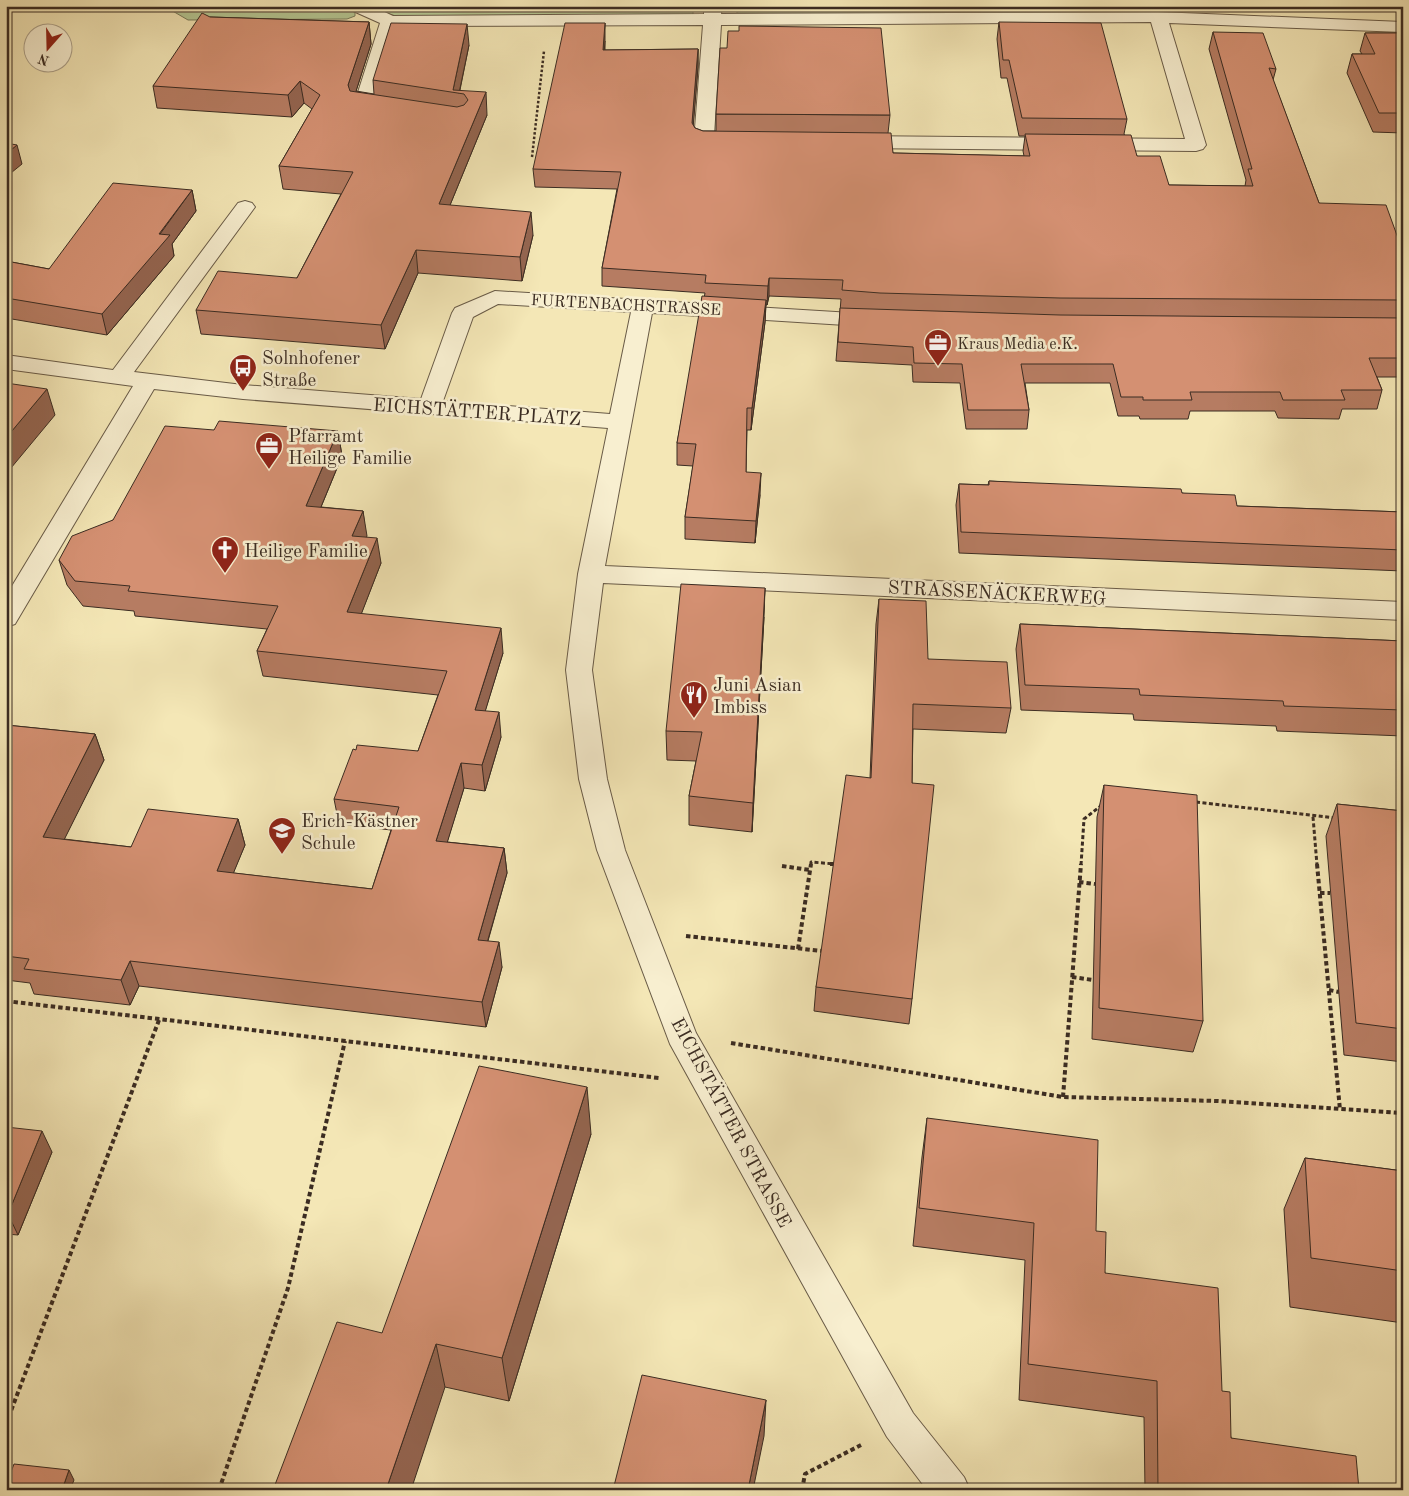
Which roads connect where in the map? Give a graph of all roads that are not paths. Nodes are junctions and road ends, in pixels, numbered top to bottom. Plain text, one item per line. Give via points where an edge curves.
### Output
1 (358, 6) edge
2 (712, 13) edge
3 (1158, 17) junction
4 (390, 21) junction
5 (1403, 27) edge
6 (401, 114) edge
7 (754, 141) edge
8 (832, 142) edge
9 (245, 207) dead end
10 (643, 305) junction
11 (896, 321) edge
12 (6, 362) edge
13 (120, 377) junction
14 (147, 382) junction
15 (430, 407) junction
16 (620, 422) junction
17 (592, 574) junction
18 (1403, 611) edge
19 (6, 618) edge
20 (950, 1490) edge

1 - 4 street
2 - 3 street
2 - 4 street via 547,21
2 - 7 street via 704,140
3 - 5 street
3 - 8 street via 1196,145
4 - 6 street via 362,108
9 - 13 street
10 - 11 street, FURTENBACHSTRASSE
10 - 15 street, FURTENBACHSTRASSE via 495,297 463,313
10 - 16 street
12 - 13 street, EICHSTÄTTER PLATZ
13 - 14 street, EICHSTÄTTER PLATZ
14 - 15 street, EICHSTÄTTER PLATZ
14 - 19 street
15 - 16 street, EICHSTÄTTER PLATZ
16 - 17 street
17 - 18 street, STRASSENÄCKERWEG
17 - 20 street, EICHSTÄTTER STRASSE via 579,670 593,779 611,850 681,1035 900,1425

